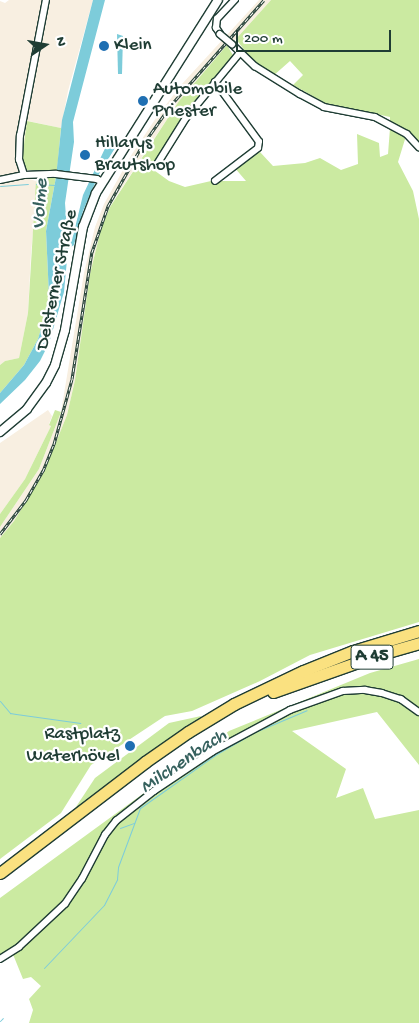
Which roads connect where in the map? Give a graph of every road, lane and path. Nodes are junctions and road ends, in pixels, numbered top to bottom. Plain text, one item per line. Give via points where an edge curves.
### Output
1 (46, 0) edge
2 (218, 0) edge
3 (235, 0) edge
4 (239, 54) junction
5 (215, 82) junction
6 (419, 147) edge
7 (156, 166) dead end
8 (24, 175) junction
9 (0, 180) edge
10 (100, 180) junction
11 (215, 181) dead end
12 (0, 432) edge
13 (419, 631) edge
14 (419, 643) edge
15 (324, 668) junction
16 (305, 675) junction
17 (419, 712) edge
18 (0, 873) edge
19 (0, 878) edge
20 (0, 959) edge

1 - 8 street via 20,142 19,160
2 - 10 street, Delsterner Straße
3 - 4 street, bridge via 217,19 216,28
4 - 5 street
4 - 6 street via 324,107 375,118 407,134
5 - 7 street via 186,118
5 - 11 street via 258,142 258,148
8 - 9 street
8 - 10 street via 56,174
10 - 12 street, Delsterner Straße via 83,227 65,330 55,365 27,409
13 - 15 highway, A 45
14 - 15 highway, A 45
15 - 16 highway, A 45
16 - 18 highway, A 45 via 242,700 188,732
16 - 19 highway, A 45 via 236,708 190,736
17 - 20 street via 401,699 382,693 343,691 290,710 212,752 154,791 116,822 65,904 19,947

